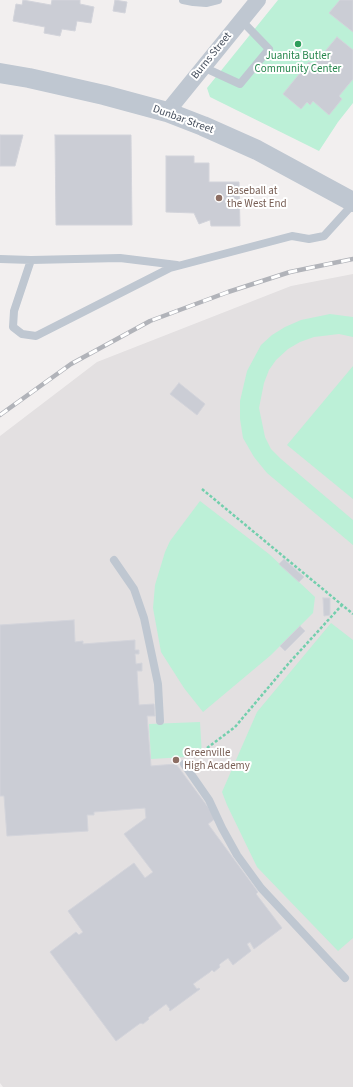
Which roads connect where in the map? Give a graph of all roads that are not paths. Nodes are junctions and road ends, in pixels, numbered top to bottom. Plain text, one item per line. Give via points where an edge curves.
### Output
1 (183, 0) edge
2 (218, 0) edge
3 (258, 0) edge
4 (241, 20) junction
5 (203, 67) junction
6 (0, 73) edge
7 (167, 112) junction
8 (353, 203) edge
9 (0, 259) edge
10 (31, 260) junction
11 (180, 265) junction
12 (114, 560) dead end
13 (160, 721) dead end
14 (184, 764) dead end
15 (345, 978) dead end

1 - 2 lane via 206,3
3 - 4 street, Burns Street
4 - 5 street, Burns Street
4 - 5 lane via 269,49 240,84
5 - 7 street, Burns Street
6 - 7 street, Dunbar Street via 96,93
7 - 8 street, Dunbar Street via 257,150
8 - 11 lane via 324,236 310,239 292,236
9 - 10 lane
10 - 11 lane via 120,258
10 - 11 lane via 14,311 13,327 22,334 36,336
12 - 13 lane via 134,588 144,618 158,684
14 - 15 lane via 209,800 237,855 257,882

